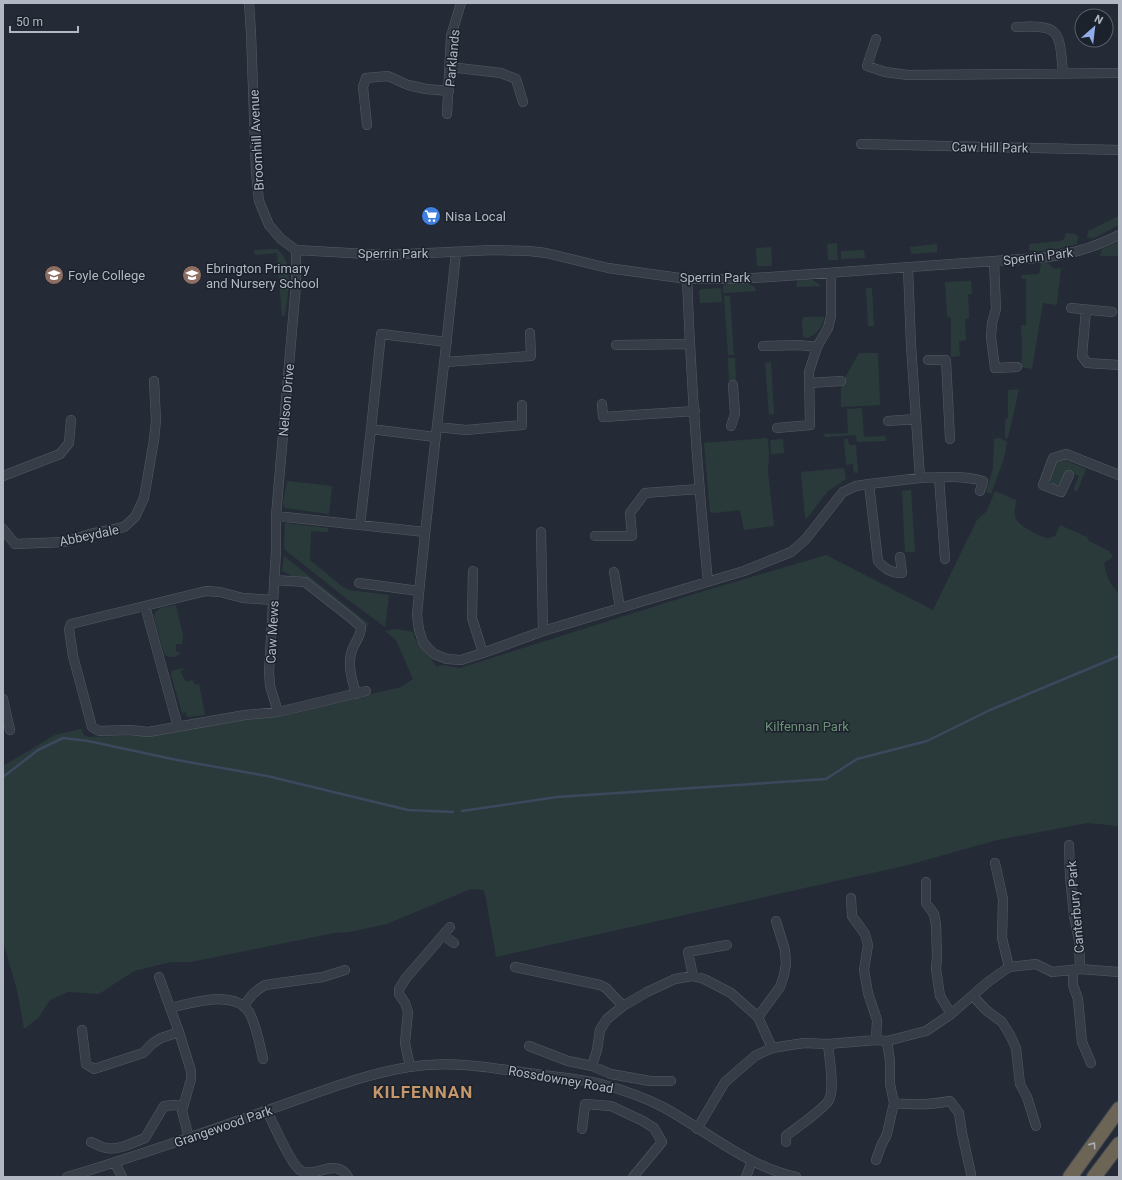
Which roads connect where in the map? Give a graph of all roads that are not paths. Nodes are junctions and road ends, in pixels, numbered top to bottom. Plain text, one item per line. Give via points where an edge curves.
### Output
1 (249, 3) edge
2 (461, 3) edge
3 (1016, 27) dead end
4 (876, 39) dead end
5 (450, 67) junction
6 (1119, 72) edge
7 (1063, 74) junction
8 (449, 91) junction
9 (523, 102) dead end
10 (447, 114) dead end
11 (367, 125) dead end
12 (861, 144) dead end
13 (1119, 150) edge
14 (1119, 235) edge
15 (296, 250) junction
16 (456, 252) junction
17 (994, 262) junction
18 (908, 267) junction
19 (831, 273) junction
20 (687, 279) junction
21 (1071, 308) dead end
22 (1086, 310) junction
23 (1112, 312) dead end
24 (530, 333) dead end
25 (447, 342) junction
26 (690, 344) junction
27 (616, 345) dead end
28 (763, 346) dead end
29 (817, 347) junction
30 (928, 360) dead end
31 (445, 362) junction
32 (1119, 365) edge
33 (1017, 367) dead end
34 (841, 381) dead end
35 (154, 382) dead end
36 (810, 383) junction
37 (733, 385) dead end
38 (602, 404) dead end
39 (522, 405) dead end
40 (695, 411) junction
41 (916, 418) junction
42 (72, 420) dead end
43 (888, 421) dead end
44 (731, 426) dead end
45 (437, 427) junction
46 (777, 428) dead end
47 (371, 429) junction
48 (435, 437) junction
49 (950, 439) dead end
50 (1069, 475) dead end
51 (1119, 475) edge
52 (3, 476) edge
53 (939, 477) junction
54 (920, 478) junction
55 (869, 484) junction
56 (698, 489) junction
57 (980, 491) dead end
58 (276, 516) junction
59 (360, 524) junction
60 (3, 529) edge
61 (425, 532) junction
62 (541, 532) dead end
63 (595, 536) dead end
64 (276, 551) joint
65 (900, 557) dead end
66 (945, 559) dead end
67 (473, 571) dead end
68 (614, 572) dead end
69 (274, 580) junction
70 (708, 582) junction
71 (359, 584) dead end
72 (419, 591) junction
73 (273, 600) junction
74 (145, 606) junction
75 (620, 608) junction
76 (543, 631) junction
77 (483, 653) junction
78 (366, 691) dead end
79 (356, 694) junction
80 (3, 699) edge
81 (278, 712) junction
82 (178, 726) junction
83 (10, 730) dead end
84 (1070, 846) dead end
85 (995, 863) dead end
86 (926, 882) dead end
87 (851, 898) dead end
88 (776, 921) dead end
89 (454, 943) dead end
90 (727, 945) dead end
91 (1009, 967) junction
92 (515, 968) dead end
93 (345, 970) dead end
94 (1076, 970) junction
95 (1119, 972) edge
96 (693, 976) junction
97 (159, 977) dead end
98 (972, 996) junction
99 (244, 1006) junction
100 (623, 1006) junction
101 (170, 1008) junction
102 (951, 1014) junction
103 (758, 1017) junction
104 (82, 1030) dead end
105 (179, 1032) junction
106 (876, 1040) junction
107 (886, 1041) junction
108 (828, 1044) junction
109 (529, 1046) dead end
110 (772, 1048) junction
111 (263, 1059) dead end
112 (1091, 1063) dead end
113 (592, 1066) junction
114 (410, 1067) junction
115 (378, 1074) joint
116 (671, 1081) dead end
117 (894, 1103) junction
118 (182, 1106) junction
119 (1119, 1109) edge
120 (267, 1111) junction
121 (1036, 1126) dead end
122 (582, 1129) dead end
123 (697, 1129) junction
124 (189, 1138) junction
125 (91, 1142) dead end
126 (786, 1142) dead end
127 (1119, 1144) edge
128 (876, 1160) dead end
129 (752, 1161) junction
130 (115, 1163) junction
131 (971, 1174) dead end
132 (67, 1177) edge
133 (122, 1177) edge
134 (348, 1177) edge
135 (634, 1177) edge
136 (746, 1177) edge
137 (796, 1177) edge
138 (1070, 1177) edge
139 (1094, 1177) edge

1 - 15 street, Broomhill Avenue via 259,201 269,225
2 - 5 street, Parklands via 451,36
3 - 7 street via 1036,26 1053,30 1060,39
4 - 7 street via 867,66 885,72 908,76
5 - 8 street, Parklands
5 - 9 street via 501,73 516,80
6 - 7 street
8 - 10 street, Parklands
8 - 11 street via 408,85 388,76 366,78 363,87
12 - 13 street, Caw Hill Park
14 - 17 street, Sperrin Park via 1100,245 1063,255
15 - 16 street, Sperrin Park via 385,255
15 - 58 street, Nelson Drive via 296,284
16 - 20 street, Sperrin Park via 540,252 608,268
16 - 25 street
17 - 18 street, Sperrin Park
17 - 33 street via 996,309 991,337 995,368
18 - 19 street, Sperrin Park
18 - 41 street
19 - 20 street, Sperrin Park via 738,279
19 - 29 street via 831,316 828,328
20 - 26 street
21 - 22 street
22 - 23 street
22 - 32 street via 1082,356 1087,363
24 - 31 street via 531,356
25 - 31 street
25 - 47 street via 381,334
26 - 27 street
26 - 40 street
28 - 29 street
29 - 36 street via 810,372
30 - 49 street via 946,360
31 - 45 street
34 - 36 street
35 - 60 street, Abbeydale via 154,440 144,498 135,517 124,527 65,542 15,544
36 - 46 street via 810,425
37 - 44 street via 735,414
38 - 40 street via 603,416
39 - 45 street via 522,425 466,430
40 - 56 street
41 - 43 street
41 - 54 street
42 - 52 street via 69,442 60,454
45 - 48 street
47 - 48 street
47 - 59 street
48 - 61 street
50 - 51 street via 1061,492 1043,485 1053,458 1066,454
53 - 54 street
53 - 57 street via 969,477 983,482
53 - 66 street
54 - 55 street
55 - 65 street via 878,561 889,571 902,573
55 - 70 street via 843,492 805,540 791,552
56 - 63 street via 645,493 630,513 632,536
56 - 70 street
58 - 59 street
58 - 64 street, Nelson Drive
59 - 61 street
61 - 72 street
62 - 76 street
64 - 69 street, Caw Mews
67 - 77 street via 472,618
68 - 75 street
69 - 73 street, Caw Mews
69 - 79 street via 306,582 361,627 350,662
70 - 75 street
71 - 72 street
72 - 77 street via 416,615 421,636 434,654 447,659 461,660
73 - 74 street via 243,598 206,591
73 - 81 street, Caw Mews via 269,672 270,686
74 - 82 street
74 - 82 street via 71,624 69,633 73,656 87,711 92,727 99,731 148,732
75 - 76 street
76 - 77 street
78 - 79 street
79 - 81 street
80 - 83 street
81 - 82 street
84 - 94 street, Canterbury Park via 1070,876 1079,940
85 - 91 street via 1003,899 1002,938
86 - 102 street via 926,903 934,914 936,925 936,969 940,996
87 - 106 street via 852,916 865,934 868,945 864,970 868,994 877,1020
88 - 103 street via 785,950 784,975 780,987
89 - 114 street via 446,931 399,989 408,1012 405,1043
90 - 96 street via 688,952
91 - 94 street, Canterbury Park via 1036,964 1052,972
91 - 98 street
92 - 100 street via 600,985
93 - 99 street via 323,977 266,985 257,990
94 - 95 street, Canterbury Park
94 - 112 street via 1073,985 1078,998 1082,1042
96 - 100 street via 675,979
96 - 103 street via 731,993
97 - 101 street
98 - 102 street
98 - 121 street via 1002,1022 1016,1048 1020,1084
99 - 101 street via 213,999
99 - 111 street via 249,1012
100 - 113 street via 607,1019 600,1030
101 - 105 street
102 - 107 street via 926,1031
103 - 110 street
104 - 105 street via 86,1064 94,1068 143,1053 157,1040
105 - 118 street via 191,1072
106 - 107 street
106 - 108 street
107 - 117 street
108 - 110 street via 804,1043
108 - 126 street via 830,1099 824,1107 786,1136
109 - 113 street via 568,1061
110 - 123 street via 755,1056 725,1082
113 - 116 street via 611,1074 650,1081
114 - 115 street, Rossdowney Road
114 - 123 street, Rossdowney Road via 449,1063 476,1065 599,1084 653,1102
115 - 120 street, Grangewood Park via 320,1091
117 - 128 street via 887,1134
117 - 131 street via 913,1105 950,1101 959,1113
118 - 124 street
118 - 125 street via 164,1106 144,1138 109,1149
138 -> 119 highway
120 - 124 street, Grangewood Park
120 - 134 street via 298,1168 307,1172 338,1169
122 - 135 street via 585,1104 610,1106 654,1128 662,1142
123 - 129 street, Rossdowney Road
124 - 130 street, Grangewood Park
127 - 139 highway
129 - 136 street
129 - 137 street, Rossdowney Road
130 - 132 street, Grangewood Park
130 - 133 street

